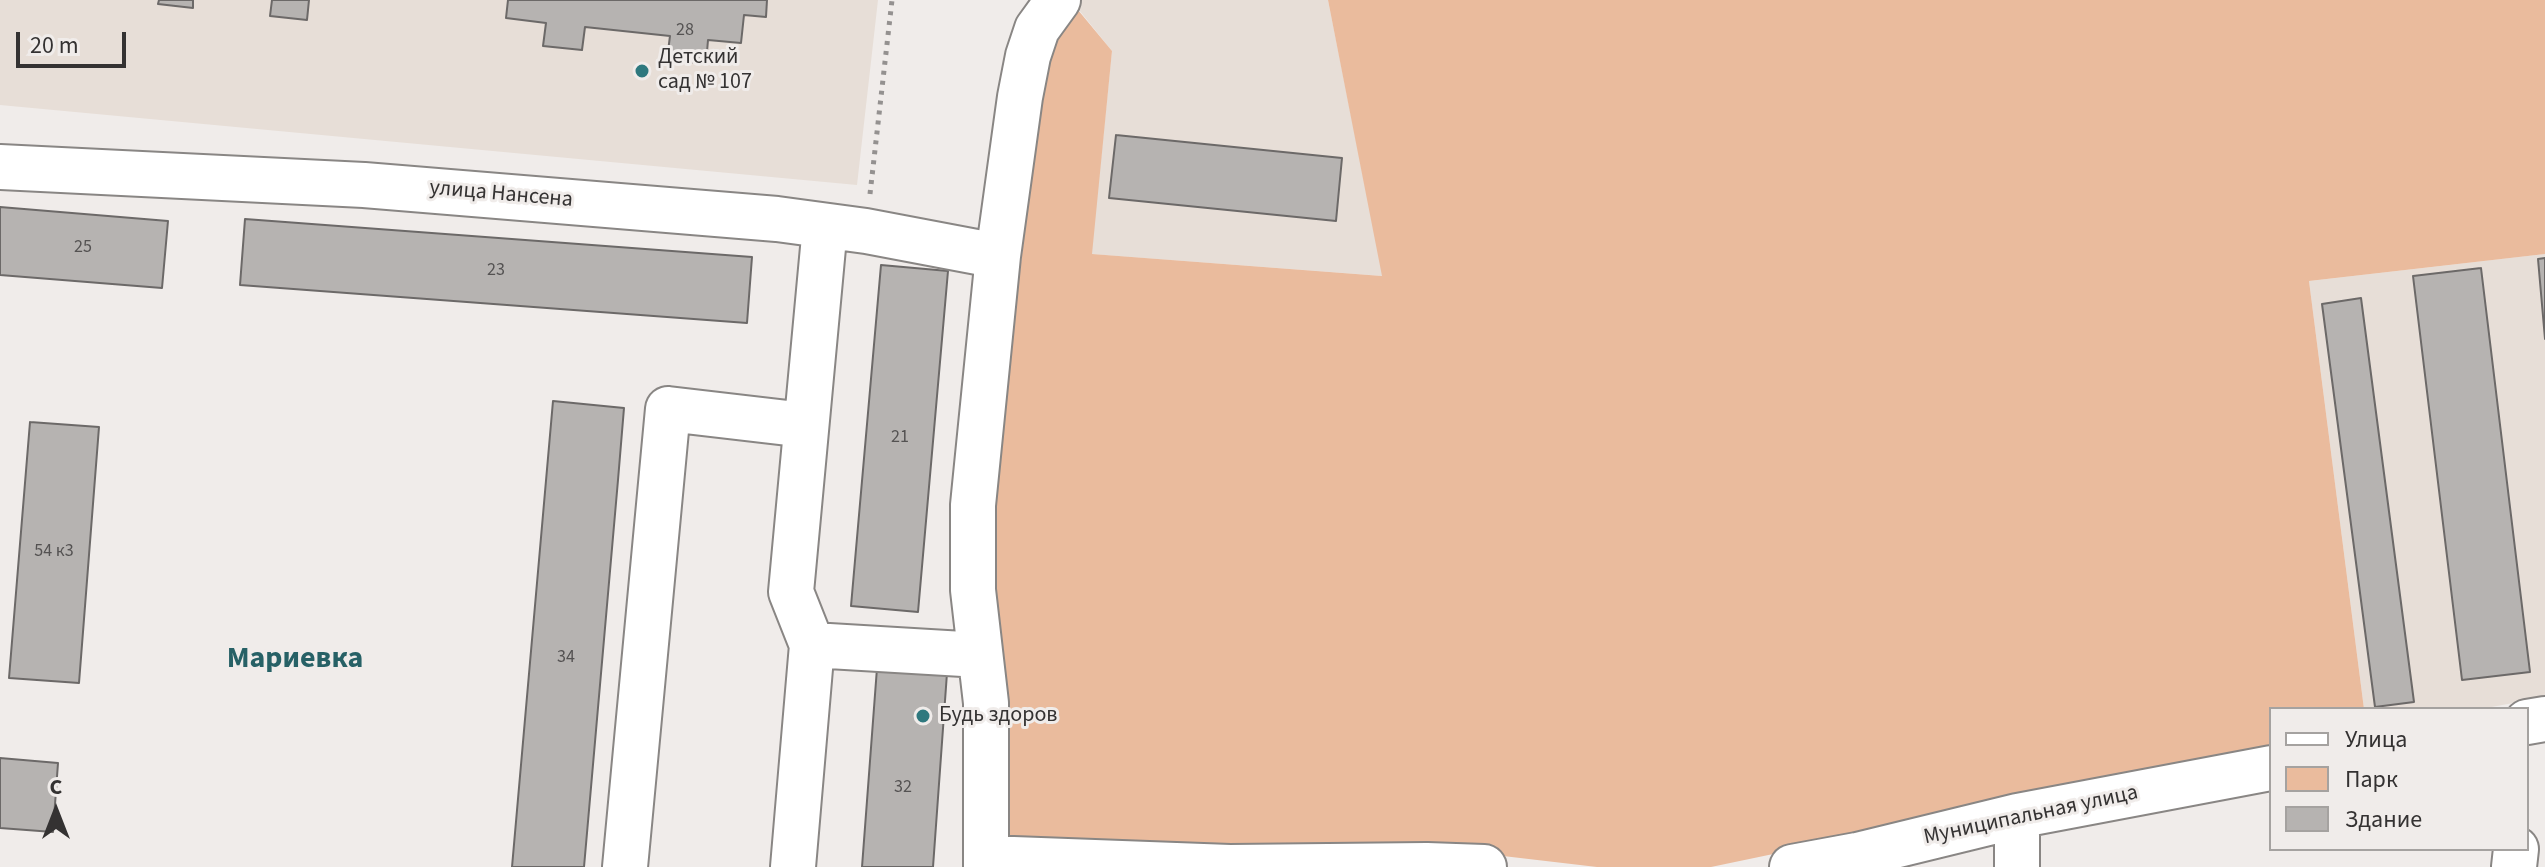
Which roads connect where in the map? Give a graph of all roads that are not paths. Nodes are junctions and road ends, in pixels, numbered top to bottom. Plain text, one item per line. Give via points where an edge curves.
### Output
1 (1058, 0) edge
2 (0, 167) edge
3 (845, 228) junction
4 (998, 256) junction
5 (805, 425) junction
6 (812, 645) junction
7 (980, 655) junction
8 (2269, 768) edge
9 (2017, 816) junction
10 (1857, 861) edge
11 (986, 862) edge
12 (625, 867) edge
13 (793, 867) edge
14 (1484, 867) edge
15 (1792, 867) edge
16 (2017, 867) edge

1 - 4 street via 1037,29 1028,56
2 - 3 street, улица Нансена via 451,191
3 - 4 street, улица Нансена
3 - 5 street
4 - 7 street via 973,505
5 - 6 street via 791,592
5 - 12 street via 668,409
6 - 7 street
6 - 13 street
7 - 11 street via 986,703
8 - 9 street, Муниципальная улица
9 - 10 street, Муниципальная улица
9 - 16 street
10 - 15 street, Муниципальная улица
11 - 14 street

